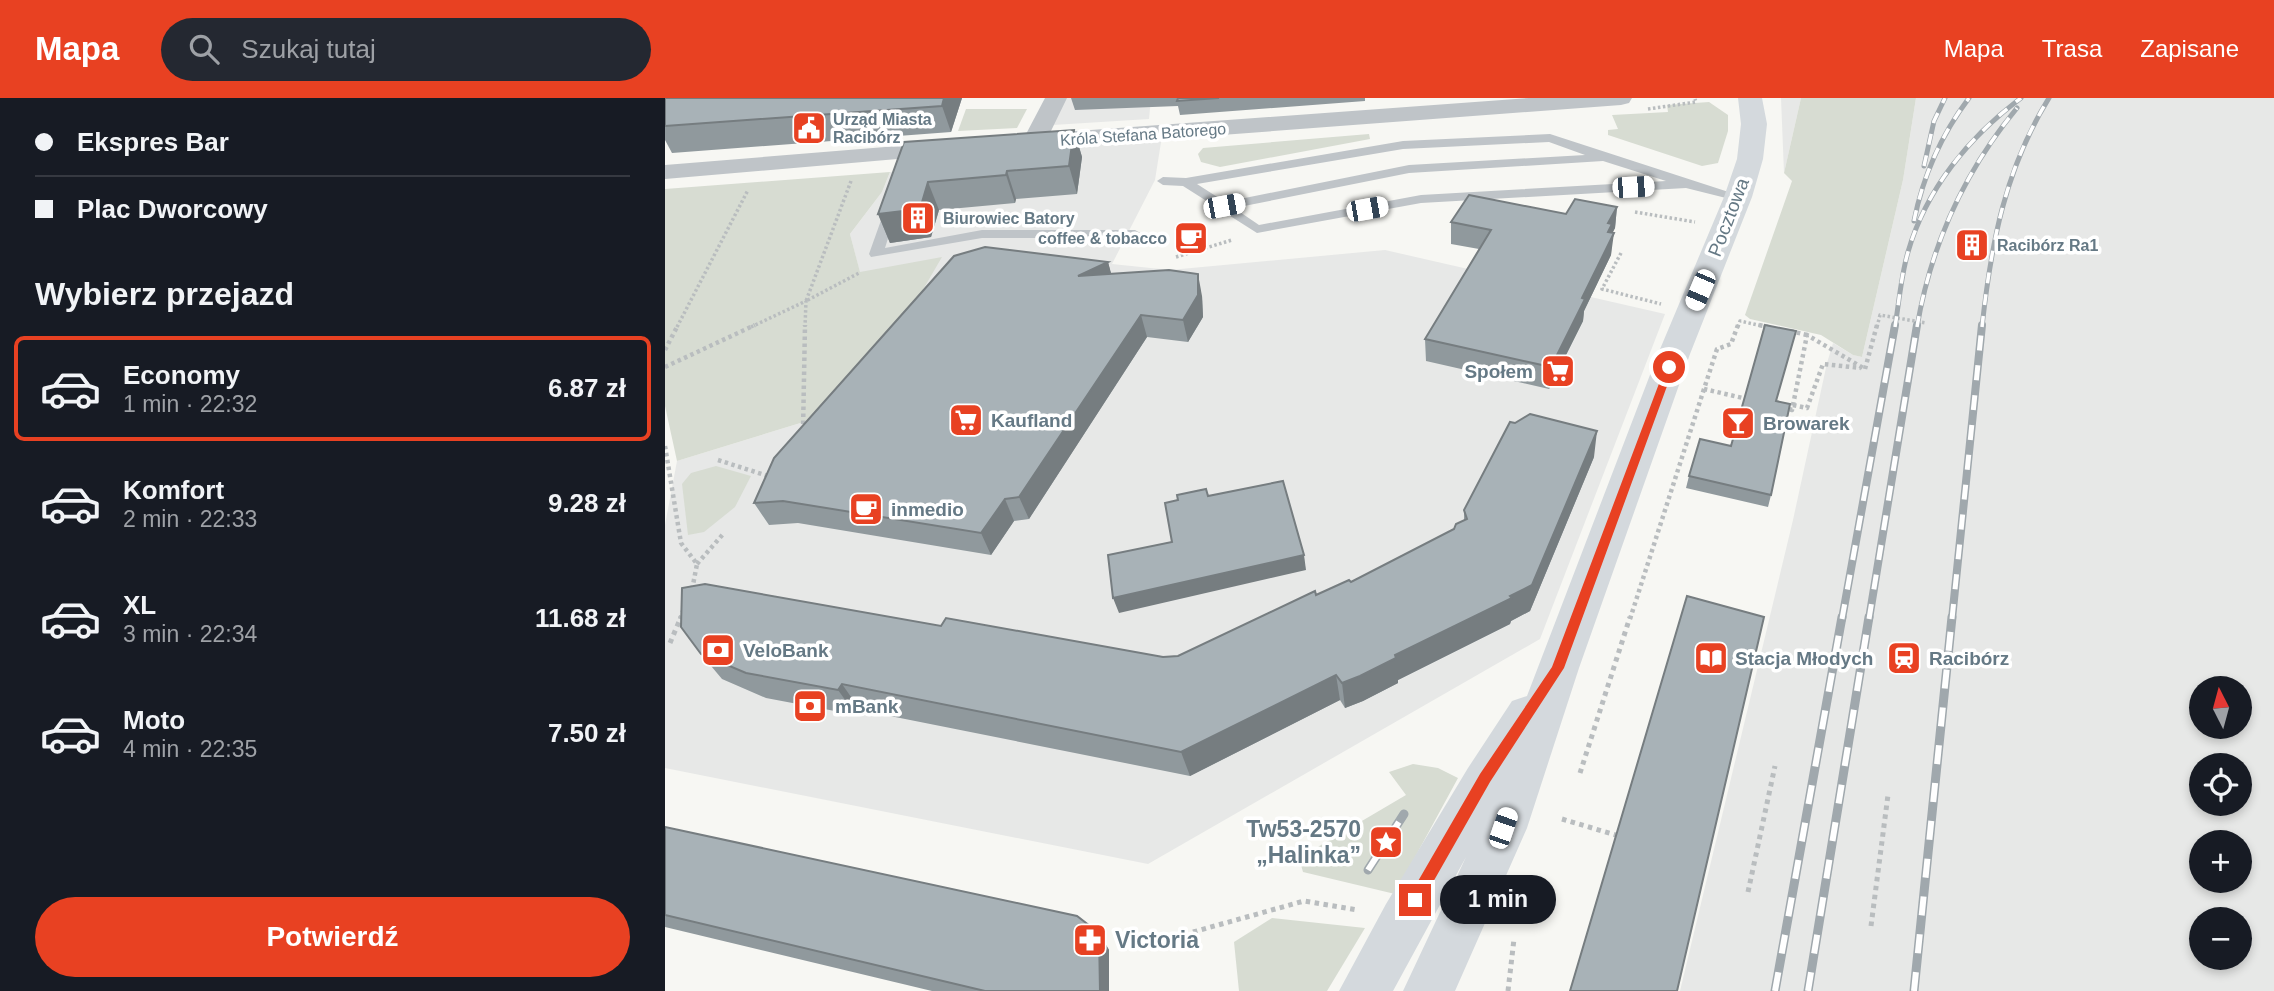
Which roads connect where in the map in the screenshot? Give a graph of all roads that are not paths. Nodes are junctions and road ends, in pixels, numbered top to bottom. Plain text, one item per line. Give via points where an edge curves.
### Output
1 (1056, 98) edge
2 (1621, 98) edge
3 (1750, 98) edge
4 (1475, 104) edge
5 (1034, 142) junction
6 (1006, 144) edge
7 (965, 147) edge
8 (1604, 157) junction
9 (665, 172) edge
10 (1163, 181) dead end
11 (1186, 182) junction
12 (1686, 184) junction
13 (897, 192) edge
14 (1738, 197) junction
15 (1224, 206) junction
16 (1135, 234) dead end
17 (1562, 657) junction
18 (1365, 991) edge
19 (1429, 991) edge

1 - 5 street
2 - 4 street, Króla Stefana Batorego
3 - 14 main road, Pocztowa via 1754,124
4 - 5 street, Króla Stefana Batorego
5 - 6 street, Króla Stefana Batorego
7 - 9 street via 907,160
8 - 11 lane via 1550,138 1403,145
8 - 12 lane
8 - 15 lane via 1409,169
10 - 11 lane
11 - 15 lane
12 - 14 lane
12 - 15 lane via 1421,199 1257,229
13 - 16 lane via 876,254 982,234
14 - 17 main road, Pocztowa via 1674,354
17 - 18 main road via 1434,863
17 - 19 main road via 1503,828

